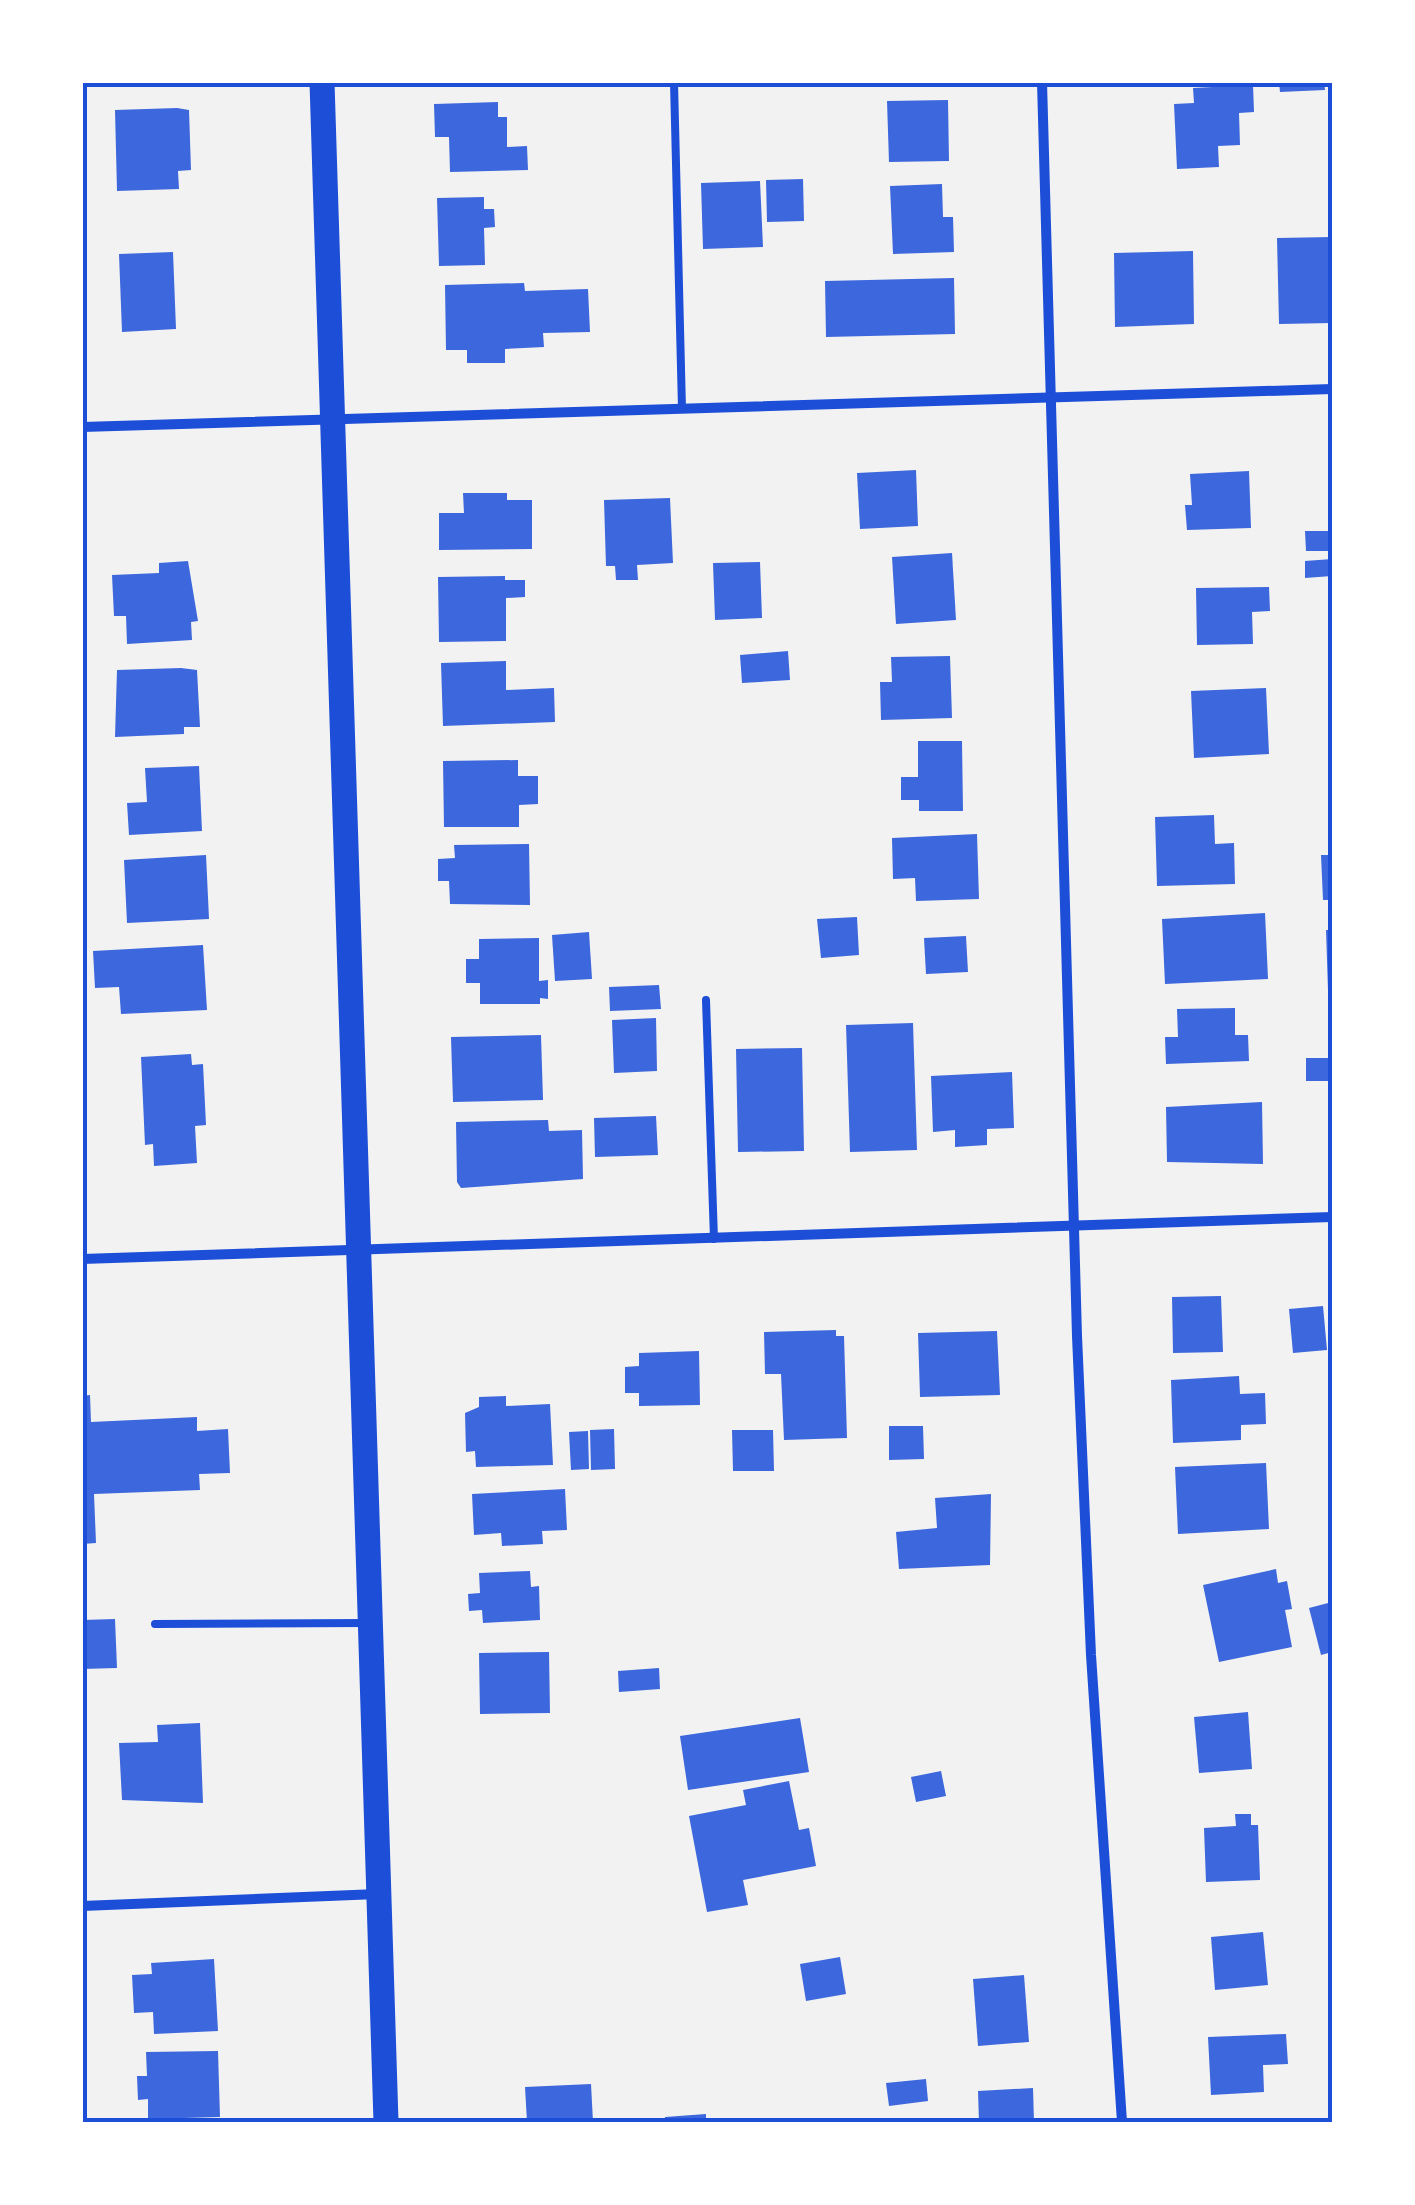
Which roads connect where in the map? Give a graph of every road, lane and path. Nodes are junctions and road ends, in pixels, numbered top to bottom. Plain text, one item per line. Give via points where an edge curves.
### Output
1 (322, 82) edge
2 (674, 82) edge
3 (1042, 82) edge
4 (1332, 389) edge
5 (1049, 398) junction
6 (682, 409) junction
7 (333, 417) junction
8 (82, 426) edge
9 (706, 1000) dead end
10 (1332, 1218) edge
11 (1074, 1224) junction
12 (714, 1238) junction
13 (360, 1253) junction
14 (82, 1259) edge
15 (371, 1622) junction
16 (155, 1624) dead end
17 (380, 1894) junction
18 (82, 1906) edge
19 (386, 2122) edge
20 (1122, 2122) edge

1 - 7 main road
2 - 6 lane
3 - 5 street
4 - 5 street
5 - 6 street
5 - 11 street
6 - 7 street
7 - 8 street
7 - 13 main road
9 - 12 lane
10 - 11 street
11 - 12 street
11 - 20 street via 1091,1655
12 - 13 street
13 - 14 street
13 - 15 main road
15 - 16 lane
15 - 17 main road
17 - 18 street
17 - 19 main road

